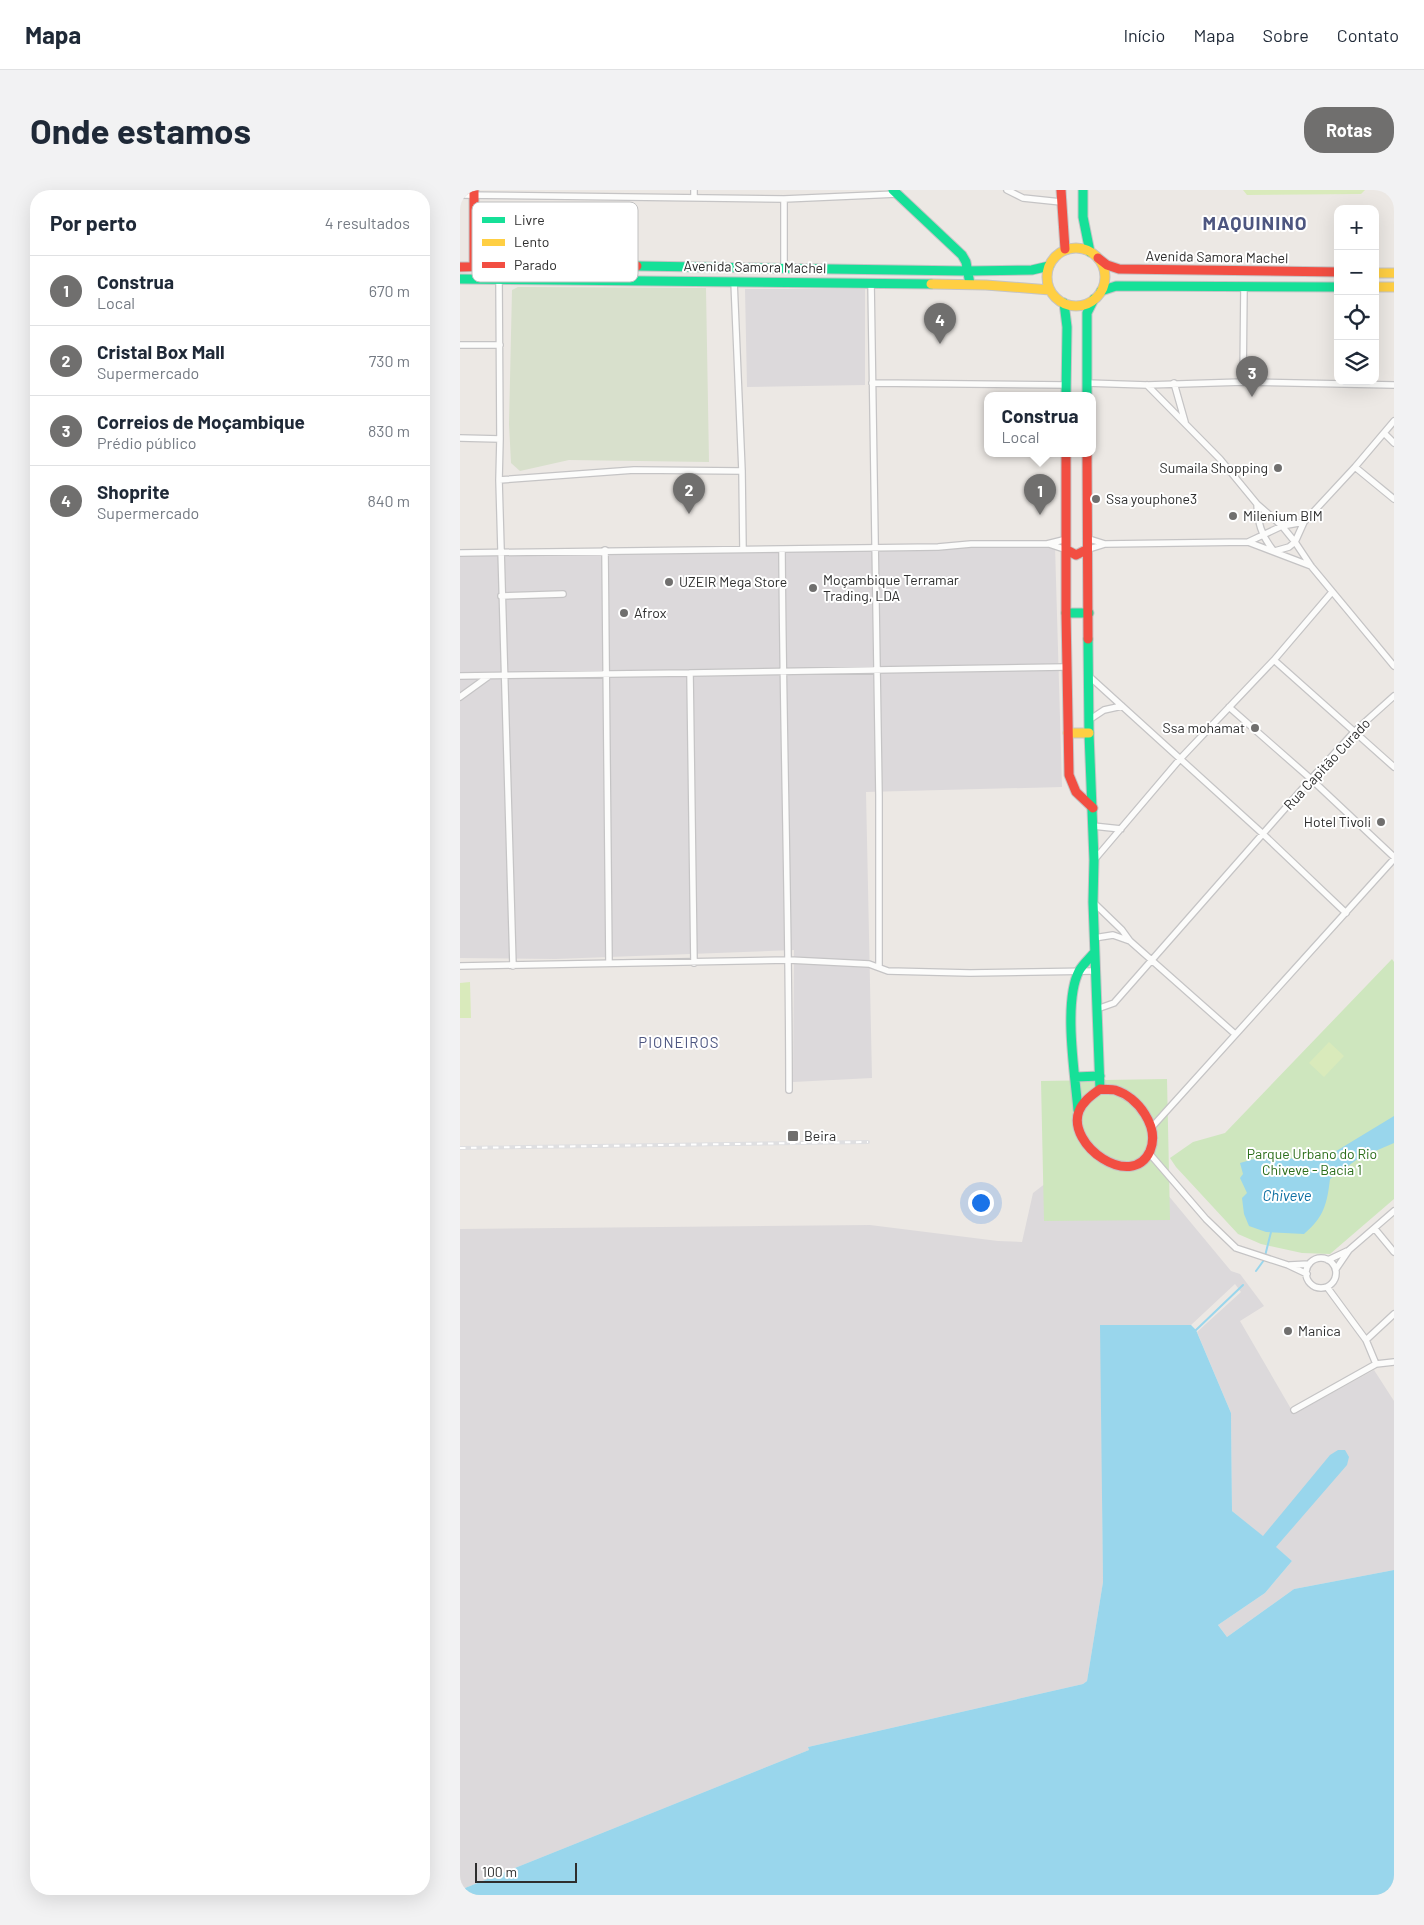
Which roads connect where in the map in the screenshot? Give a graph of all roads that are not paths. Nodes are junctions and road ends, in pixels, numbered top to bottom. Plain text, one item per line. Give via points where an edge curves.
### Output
1 (694, 190) edge
2 (844, 190) edge
3 (1007, 190) edge
4 (1061, 190) edge
5 (1083, 190) edge
6 (895, 192) edge
7 (474, 193) edge
8 (867, 193) edge
9 (460, 195) edge
10 (835, 195) junction
11 (694, 198) junction
12 (784, 199) junction
13 (1061, 202) junction
14 (1065, 249) junction
15 (1090, 252) junction
16 (1098, 258) junction
17 (638, 266) edge
18 (1049, 266) junction
19 (721, 267) junction
20 (752, 267) junction
21 (784, 268) junction
22 (830, 269) junction
23 (906, 270) junction
24 (967, 271) junction
25 (1334, 272) edge
26 (1379, 273) edge
27 (1394, 273) edge
28 (638, 280) edge
29 (722, 280) junction
30 (734, 281) junction
31 (752, 281) junction
32 (499, 282) edge
33 (830, 282) junction
34 (870, 282) junction
35 (905, 283) junction
36 (970, 284) junction
37 (1244, 286) junction
38 (1334, 287) edge
39 (1379, 287) edge
40 (1394, 288) edge
41 (1050, 290) junction
42 (1101, 291) junction
43 (1094, 299) junction
44 (1064, 303) junction
45 (460, 345) edge
46 (500, 345) junction
47 (1086, 382) junction
48 (1244, 382) junction
49 (872, 383) junction
50 (1174, 383) junction
51 (1147, 384) junction
52 (1066, 385) junction
53 (1394, 386) edge
54 (1066, 392) edge
55 (1087, 392) edge
56 (1394, 421) edge
57 (1186, 424) junction
58 (1384, 434) junction
59 (460, 438) edge
60 (500, 439) junction
61 (1394, 443) edge
62 (1066, 457) edge
63 (1087, 457) edge
64 (1355, 467) junction
65 (742, 471) junction
66 (499, 480) junction
67 (1394, 499) edge
68 (1257, 504) junction
69 (1304, 522) junction
70 (1282, 526) junction
71 (1077, 536) junction
72 (1263, 536) junction
73 (1248, 542) junction
74 (1296, 542) junction
75 (1047, 544) junction
76 (1105, 544) junction
77 (874, 547) junction
78 (743, 549) junction
79 (782, 549) junction
80 (605, 550) junction
81 (1067, 550) junction
82 (1086, 550) junction
83 (1275, 551) junction
84 (500, 552) junction
85 (460, 553) edge
86 (1311, 566) junction
87 (1332, 592) junction
88 (564, 594) dead end
89 (502, 596) junction
90 (1066, 613) junction
91 (1089, 613) junction
92 (1391, 659) edge
93 (1274, 660) junction
94 (1394, 666) edge
95 (1066, 667) junction
96 (876, 671) junction
97 (690, 673) junction
98 (782, 673) junction
99 (607, 675) junction
100 (460, 676) edge
101 (489, 676) junction
102 (503, 676) junction
103 (1090, 677) junction
104 (1394, 696) edge
105 (460, 698) edge
106 (1122, 706) junction
107 (1229, 707) junction
108 (1089, 720) junction
109 (1355, 732) junction
110 (1068, 733) junction
111 (1089, 733) junction
112 (1180, 759) junction
113 (1394, 767) edge
114 (1311, 779) junction
115 (1093, 808) junction
116 (1093, 826) junction
117 (1121, 829) junction
118 (1263, 834) junction
119 (1394, 858) edge
120 (1094, 860) junction
121 (1092, 902) junction
122 (1346, 913) junction
123 (1094, 938) junction
124 (1130, 941) junction
125 (1094, 953) junction
126 (789, 960) junction
127 (1152, 960) junction
128 (694, 963) junction
129 (609, 964) junction
130 (460, 966) edge
131 (513, 966) junction
132 (879, 967) junction
133 (1096, 971) junction
134 (1078, 973) junction
135 (1097, 1009) junction
136 (1235, 1034) junction
137 (1100, 1076) junction
138 (1076, 1077) junction
139 (1100, 1089) junction
140 (789, 1090) dead end
141 (1078, 1113) junction
142 (1152, 1127) junction
143 (1149, 1153) junction
144 (1394, 1211) edge
145 (1374, 1228) junction
146 (1349, 1250) junction
147 (1394, 1252) edge
148 (1328, 1260) junction
149 (1309, 1264) junction
150 (1288, 1265) junction
151 (1336, 1269) junction
152 (1307, 1274) junction
153 (1327, 1287) junction
154 (1394, 1314) edge
155 (1366, 1340) junction
156 (1394, 1362) edge
157 (1376, 1364) junction
158 (1294, 1410) dead end

1 - 11 street
2 - 10 street
3 - 13 street via 1022,198
4 - 13 main road
5 - 15 main road via 1083,217
6 - 8 street
6 - 24 main road via 957,249 966,262
7 - 9 street
7 - 11 street
8 - 10 street
10 - 12 street
11 - 12 street
12 - 21 street
13 - 14 main road
14 - 15 main road
14 - 18 main road
15 - 16 main road
16 - 25 main road, Avenida Samora Machel via 1119,269
16 - 42 main road via 1105,277
17 - 19 main road, Avenida Samora Machel
18 - 24 main road, Avenida Samora Machel via 1032,270
18 - 41 main road
19 - 20 main road, Avenida Samora Machel
19 - 29 main road
20 - 21 main road, Avenida Samora Machel
20 - 31 main road
21 - 22 main road, Avenida Samora Machel
22 - 23 main road, Avenida Samora Machel
22 - 33 main road
23 - 24 main road, Avenida Samora Machel
23 - 35 main road
24 - 36 main road
26 - 27 main road
28 - 29 main road, Avenida Samora Machel
29 - 30 main road, Avenida Samora Machel
30 - 31 main road, Avenida Samora Machel
30 - 65 street
31 - 33 main road, Avenida Samora Machel
32 - 46 street
33 - 34 main road, Avenida Samora Machel
34 - 35 main road, Avenida Samora Machel
34 - 49 street
35 - 36 main road, Avenida Samora Machel
36 - 41 main road, Avenida Samora Machel
37 - 38 main road, Avenida Samora Machel
37 - 42 main road, Avenida Samora Machel via 1116,286
37 - 48 street
39 - 40 main road
41 - 44 main road
42 - 43 main road
43 - 44 main road via 1081,305
43 - 47 main road via 1087,313
44 - 52 main road
45 - 46 street
46 - 60 street
47 - 51 street
47 - 55 main road
48 - 50 street
48 - 53 street
49 - 52 street
49 - 77 street
50 - 51 street
50 - 57 street
51 - 57 street
52 - 54 main road
56 - 58 street
57 - 68 street
58 - 61 street
58 - 64 street
59 - 60 street
60 - 66 street
62 - 71 main road
63 - 71 main road
64 - 67 street
64 - 69 street
65 - 66 street via 634,470
65 - 78 street
66 - 84 street
68 - 70 street
68 - 72 street via 1258,524
69 - 70 street
69 - 74 street
70 - 72 street
70 - 74 street
71 - 75 street
71 - 76 street
71 - 81 main road
71 - 82 main road via 1088,544
72 - 73 street
72 - 83 street
73 - 76 street
73 - 83 street
74 - 83 street
74 - 86 street
75 - 77 street
75 - 81 street
76 - 82 street
77 - 79 street
77 - 96 street
78 - 79 street
78 - 80 street
79 - 98 street
80 - 84 street
80 - 99 street
81 - 82 main road via 1076,556
81 - 90 main road
82 - 91 main road
83 - 86 street
84 - 85 street
84 - 89 street
86 - 87 street
87 - 92 street
87 - 93 street
88 - 89 street
89 - 102 street
90 - 91 main road
90 - 95 main road
91 - 103 main road
92 - 94 street
93 - 107 street
93 - 109 street
95 - 96 street
95 - 110 main road
96 - 98 street
96 - 132 street
97 - 98 street
97 - 99 street
97 - 128 street
98 - 126 street
99 - 102 street
99 - 129 street
100 - 101 street
101 - 102 street
101 - 105 street
102 - 131 street
103 - 106 street
103 - 108 main road
104 - 109 street, Rua Capitão Curado
106 - 108 street via 1104,710
106 - 112 street
107 - 112 street
107 - 114 street
108 - 111 main road
109 - 113 street
109 - 114 street, Rua Capitão Curado
110 - 111 main road
110 - 115 main road via 1068,775 1076,792
111 - 115 main road
112 - 117 street
112 - 118 street
114 - 118 street, Rua Capitão Curado
114 - 119 street
115 - 116 main road
116 - 117 street
116 - 120 main road
117 - 120 street
118 - 122 street
118 - 127 street, Rua Capitão Curado
119 - 122 street
120 - 121 main road
121 - 123 main road
121 - 124 street
122 - 136 street
123 - 124 street via 1113,935
123 - 125 main road
124 - 127 street
125 - 133 main road
125 - 134 main road
126 - 128 street
126 - 132 street
126 - 140 street
127 - 135 street, Rua Capitão Curado via 1114,1003
127 - 136 street
128 - 129 street
129 - 131 street
130 - 131 street
132 - 134 street via 888,971
133 - 134 street
133 - 135 main road
134 - 138 main road via 1073,998
135 - 137 main road
136 - 142 street
137 - 138 main road
137 - 139 main road
138 - 141 main road
139 - 141 main road via 1082,1103
139 - 142 main road via 1114,1090 1128,1098 1141,1109
141 - 143 main road via 1083,1140 1115,1166 1135,1164
142 - 143 main road via 1154,1135
143 - 150 street via 1206,1219 1236,1248
144 - 145 street
145 - 146 street
145 - 147 street
146 - 148 street
146 - 151 street
148 - 149 street via 1318,1259
148 - 151 street
149 - 150 street
149 - 152 street
150 - 152 street
151 - 153 street via 1336,1276
152 - 153 street via 1313,1285
153 - 155 street
154 - 155 street
155 - 157 street
156 - 157 street
157 - 158 street

